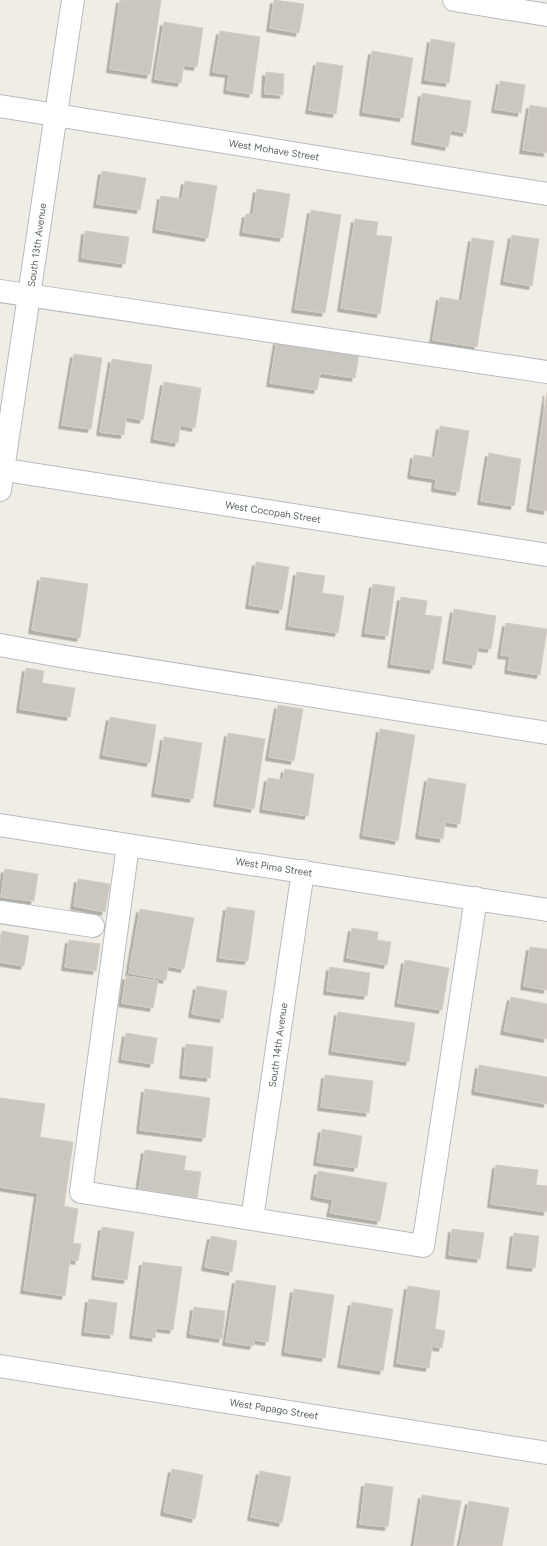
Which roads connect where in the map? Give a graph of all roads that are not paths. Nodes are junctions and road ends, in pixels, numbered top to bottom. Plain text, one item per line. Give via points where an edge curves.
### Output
1 (73, 0) edge
2 (454, 0) edge
3 (547, 15) edge
4 (0, 106) edge
5 (56, 115) junction
6 (547, 194) edge
7 (0, 291) edge
8 (29, 296) junction
9 (547, 372) edge
10 (1, 476) edge
11 (547, 555) edge
12 (0, 645) edge
13 (547, 734) edge
14 (0, 825) edge
15 (128, 845) junction
16 (303, 871) junction
17 (476, 898) junction
18 (547, 910) edge
19 (0, 912) edge
20 (93, 926) dead end
21 (252, 1219) junction
22 (0, 1366) edge
23 (547, 1452) edge

1 - 5 street, South 13th Avenue
2 - 3 street
4 - 5 street, West Mohave Street
5 - 6 street, West Mohave Street
5 - 8 street, South 13th Avenue
7 - 8 street
8 - 9 street
8 - 10 street, South 13th Avenue
10 - 11 street, West Cocopah Street
12 - 13 street
14 - 15 street, West Pima Street
15 - 16 street, West Pima Street
15 - 21 street via 81,1192
16 - 17 street, West Pima Street
16 - 21 street, South 14th Avenue
17 - 18 street, West Pima Street
17 - 21 street via 423,1246
19 - 20 street
22 - 23 street, West Papago Street

